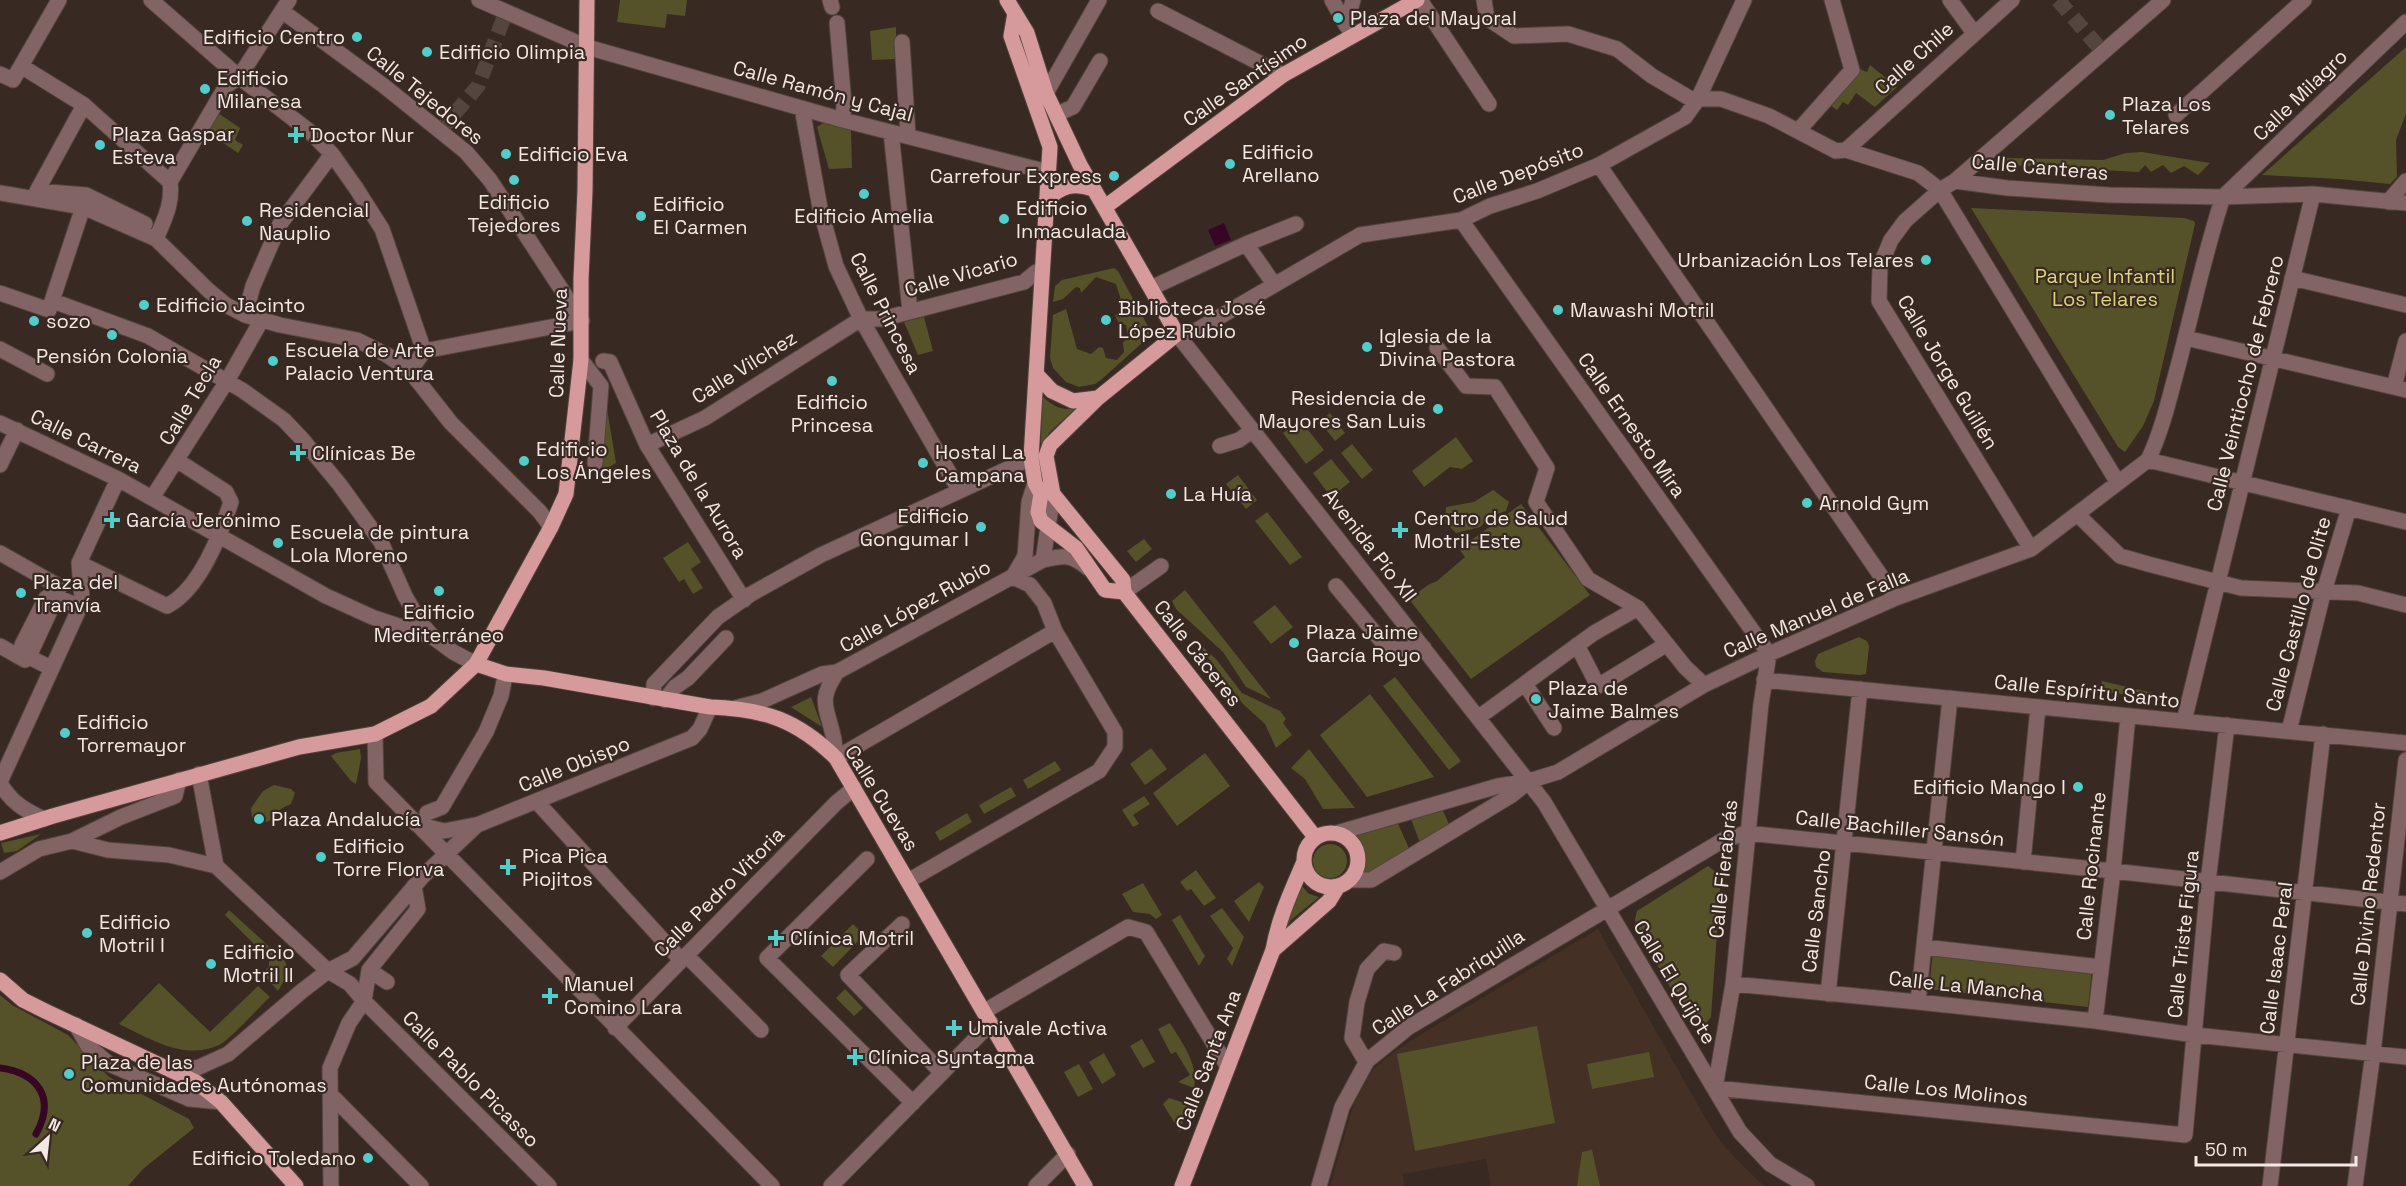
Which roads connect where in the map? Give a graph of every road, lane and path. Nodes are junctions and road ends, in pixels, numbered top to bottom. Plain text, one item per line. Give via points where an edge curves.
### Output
1 (58, 0) edge
2 (151, 0) edge
3 (478, 0) edge
4 (587, 0) edge
5 (1099, 0) edge
6 (1332, 0) edge
7 (1353, 0) edge
8 (1419, 0) edge
9 (1484, 0) edge
10 (1744, 0) edge
11 (1832, 0) edge
12 (1950, 0) edge
13 (2012, 0) edge
14 (2163, 0) edge
15 (2304, 0) edge
16 (286, 6) edge
17 (1011, 7) edge
18 (1158, 11) dead end
19 (2406, 22) edge
20 (837, 23) dead end
21 (1349, 30) junction
22 (1974, 33) junction
23 (902, 42) dead end
24 (587, 47) junction
25 (1100, 61) dead end
26 (21, 66) junction
27 (1283, 75) junction
28 (6, 77) edge
29 (239, 77) junction
30 (1046, 93) junction
31 (1698, 99) junction
32 (1489, 104) dead end
33 (84, 105) junction
34 (802, 108) junction
35 (1057, 114) junction
36 (2176, 115) dead end
37 (843, 120) junction
38 (1798, 131) junction
39 (891, 132) junction
40 (908, 135) junction
41 (1846, 150) junction
42 (1987, 153) junction
43 (332, 154) junction
44 (1599, 165) junction
45 (1048, 172) junction
46 (1955, 181) junction
47 (2406, 181) edge
48 (170, 182) junction
49 (1994, 186) junction
50 (1093, 189) junction
51 (1940, 189) junction
52 (0, 193) edge
53 (2313, 194) junction
54 (2223, 197) junction
55 (1046, 201) junction
56 (2388, 202) junction
57 (2406, 203) edge
58 (83, 207) junction
59 (1105, 207) junction
60 (1461, 220) junction
61 (1296, 224) dead end
62 (158, 235) junction
63 (1246, 244) junction
64 (1036, 272) dead end
65 (2292, 278) junction
66 (1274, 284) junction
67 (1151, 288) junction
68 (0, 293) edge
69 (53, 301) junction
70 (2406, 305) edge
71 (910, 311) junction
72 (245, 315) junction
73 (861, 319) junction
74 (261, 321) junction
75 (582, 321) junction
76 (1177, 334) junction
77 (2186, 338) junction
78 (2406, 341) edge
79 (1437, 348) dead end
80 (0, 349) edge
81 (424, 351) junction
82 (2272, 358) junction
83 (582, 360) junction
84 (603, 361) dead end
85 (410, 371) junction
86 (47, 374) dead end
87 (1035, 374) junction
88 (227, 381) junction
89 (2400, 388) edge
90 (1098, 398) junction
91 (0, 423) edge
92 (16, 430) junction
93 (1252, 430) junction
94 (647, 445) junction
95 (1220, 446) dead end
96 (1031, 458) junction
97 (2148, 460) junction
98 (178, 461) junction
99 (595, 463) dead end
100 (0, 465) edge
101 (118, 479) junction
102 (2242, 482) junction
103 (1035, 483) junction
104 (2118, 483) junction
105 (959, 490) junction
106 (1053, 494) junction
107 (152, 498) junction
108 (2349, 508) junction
109 (2077, 514) junction
110 (2406, 522) edge
111 (551, 527) junction
112 (1049, 527) junction
113 (221, 535) junction
114 (2031, 549) junction
115 (0, 553) edge
116 (1043, 560) junction
117 (79, 563) junction
118 (1161, 566) dead end
119 (1089, 569) junction
120 (1013, 576) junction
121 (2217, 582) junction
122 (1335, 586) dead end
123 (60, 587) dead end
124 (1124, 592) junction
125 (2324, 592) junction
126 (748, 597) junction
127 (1896, 598) junction
128 (2406, 606) edge
129 (80, 607) junction
130 (1638, 608) junction
131 (51, 609) dead end
132 (1055, 631) junction
133 (722, 635) dead end
134 (434, 638) junction
135 (1667, 644) junction
136 (1577, 645) junction
137 (0, 646) edge
138 (1424, 648) junction
139 (1769, 654) junction
140 (476, 664) junction
141 (51, 668) junction
142 (837, 672) junction
143 (1764, 680) junction
144 (504, 681) dead end
145 (1525, 684) junction
146 (1704, 685) junction
147 (1860, 689) junction
148 (1950, 698) junction
149 (659, 699) junction
150 (710, 707) junction
151 (2038, 707) junction
152 (735, 708) junction
153 (2128, 716) junction
154 (1479, 717) junction
155 (2184, 721) junction
156 (2227, 725) junction
157 (1554, 728) dead end
158 (2289, 731) junction
159 (375, 734) junction
160 (2323, 734) junction
161 (2406, 743) edge
162 (836, 758) junction
163 (2406, 760) edge
164 (199, 774) junction
165 (179, 780) junction
166 (1529, 781) junction
167 (0, 782) edge
168 (854, 788) junction
169 (537, 802) junction
170 (44, 819) junction
171 (422, 819) junction
172 (477, 825) junction
173 (0, 833) edge
174 (1336, 833) junction
175 (1747, 833) junction
176 (1315, 837) junction
177 (72, 841) junction
178 (1845, 842) junction
179 (1934, 853) junction
180 (445, 854) junction
181 (867, 859) dead end
182 (2023, 862) junction
183 (1303, 864) junction
184 (216, 866) junction
185 (2113, 871) junction
186 (0, 872) edge
187 (908, 881) junction
188 (2208, 882) junction
189 (1344, 884) junction
190 (414, 886) junction
191 (2306, 894) junction
192 (2390, 902) junction
193 (2406, 904) edge
194 (1606, 909) junction
195 (902, 924) dead end
196 (1924, 947) junction
197 (1273, 950) junction
198 (1394, 953) dead end
199 (684, 958) junction
200 (2101, 967) junction
201 (369, 970) junction
202 (328, 971) junction
203 (0, 980) edge
204 (387, 982) dead end
205 (1733, 984) junction
206 (1827, 994) junction
207 (364, 1001) junction
208 (1918, 1002) junction
209 (988, 1017) junction
210 (2095, 1021) junction
211 (76, 1025) junction
212 (615, 1028) junction
213 (761, 1030) dead end
214 (2194, 1035) junction
215 (2287, 1044) junction
216 (2373, 1053) junction
217 (2406, 1056) edge
218 (1366, 1062) junction
219 (167, 1067) junction
220 (1228, 1067) junction
221 (942, 1073) junction
222 (1715, 1088) junction
223 (331, 1095) junction
224 (221, 1102) junction
225 (913, 1103) junction
226 (2173, 1135) joint
227 (1068, 1154) junction
228 (765, 1184) edge
229 (296, 1186) edge
230 (331, 1186) edge
231 (421, 1186) edge
232 (549, 1186) edge
233 (831, 1186) edge
234 (1036, 1186) edge
235 (1085, 1186) edge
236 (1182, 1186) edge
237 (1319, 1186) edge
238 (1806, 1186) edge
239 (2270, 1186) edge
240 (2355, 1186) edge

1 - 26 street
2 - 29 street
3 - 24 street, Calle Ramón y Cajal
4 - 24 main road, Calle Nueva
5 - 30 street
6 - 21 street
7 - 21 street
8 - 21 main road, Calle Santísimo
8 - 32 street
9 - 31 street via 1487,18 1514,36 1568,34 1617,49 1690,99
10 - 31 street, Calle Depósito
11 - 38 street via 1852,70
12 - 22 street
13 - 22 street, Calle Chile
14 - 42 street
15 - 36 street
16 - 29 street
16 - 75 street, Calle Tejedores via 466,152 490,180
17 - 30 main road via 1027,33
17 - 45 main road via 1011,36 1050,147
18 - 27 street
19 - 54 street, Calle Milagro
20 - 37 street
21 - 27 main road, Calle Santísimo
22 - 41 street, Calle Chile
23 - 40 street
24 - 34 street, Calle Ramón y Cajal
24 - 75 main road, Calle Nueva
25 - 35 street via 1073,107
26 - 28 street
26 - 33 street
27 - 59 main road, Calle Santísimo
29 - 43 street via 309,131
29 - 48 street via 226,86
30 - 35 main road
31 - 38 street via 1721,99
31 - 44 street, Calle Depósito via 1685,117
33 - 48 street
33 - 62 street via 37,191 86,195
34 - 37 street, Calle Ramón y Cajal
34 - 73 street, Calle Princesa via 820,208 836,266
35 - 50 main road
37 - 39 street, Calle Ramón y Cajal
38 - 41 street via 1836,151
39 - 40 street, Calle Ramón y Cajal
39 - 71 street
40 - 45 street, Calle Ramón y Cajal
41 - 51 street via 1918,173
42 - 46 street
42 - 49 street via 1982,170
43 - 72 street via 280,224
43 - 81 street via 381,229
44 - 60 street, Calle Depósito
44 - 127 street
45 - 55 main road
46 - 49 street, Calle Canteras
46 - 51 street, Calle Canteras
47 - 56 street
48 - 62 street via 167,216
49 - 54 street, Calle Canteras via 2109,195
50 - 55 main road via 1069,185 1055,191
50 - 59 main road
51 - 104 street
51 - 114 street, Calle Jorge Guillén via 1905,221 1891,240 1880,266 1879,301
52 - 58 street
53 - 54 street, Calle Canteras
53 - 56 street, Calle Canteras
53 - 65 street, Calle Veintiocho de Febrero
54 - 77 street
55 - 87 main road
56 - 57 street, Calle Canteras
58 - 62 street
58 - 69 street
59 - 67 main road
60 - 66 street, Calle Depósito via 1360,235
60 - 139 street, Calle Ernesto Mira
61 - 63 street
62 - 72 street via 208,290
63 - 66 street
63 - 67 street
64 - 71 street, Calle Vicario via 1024,282
65 - 70 street
65 - 82 street, Calle Veintiocho de Febrero
66 - 76 street, Calle Depósito via 1197,330
67 - 76 main road
68 - 69 street via 49,310
69 - 88 street via 148,336
71 - 73 street, Calle Vicario via 882,319
72 - 74 street
73 - 94 street, Calle Vilchez via 705,418
73 - 105 street, Calle Princesa
74 - 85 street via 357,340
74 - 88 street, Calle Tecla
75 - 81 street
75 - 83 main road, Calle Nueva
76 - 90 main road
76 - 93 street, Avenida Pío XII
77 - 82 street
77 - 97 street via 2158,440
78 - 89 street
79 - 130 street via 1466,386 1495,387 1547,468 1536,502 1588,579
80 - 86 street
81 - 85 street
82 - 89 street
82 - 102 street, Calle Veintiocho de Febrero
83 - 99 street via 601,386
83 - 111 main road, Calle Nueva via 566,494
84 - 94 street, Plaza de la Aurora via 610,362
85 - 111 street via 451,423
87 - 90 main road via 1052,391 1073,401
87 - 96 main road
88 - 98 street, Calle Tecla
88 - 134 street via 284,420 302,439 381,542 405,596
90 - 106 main road via 1050,445 1046,456
91 - 92 street, Calle Carrera
92 - 100 street
92 - 101 street, Calle Carrera
93 - 95 street via 1239,440
93 - 138 street, Avenida Pío XII
94 - 126 street, Plaza de la Aurora
96 - 103 main road
96 - 105 street
97 - 102 street
97 - 104 street, Calle Manuel de Falla
98 - 107 street, Calle Tecla
98 - 113 street via 226,492 231,502
101 - 107 street, Calle Carrera
101 - 117 street
102 - 108 street
102 - 121 street, Calle Veintiocho de Febrero
103 - 112 main road via 1041,494 1038,512
103 - 120 street, Calle López Rubio via 1029,502 1025,556
104 - 109 street, Calle Manuel de Falla
105 - 126 street via 821,555
106 - 112 street
106 - 124 main road, Calle Cáceres via 1123,580
107 - 113 street, Calle Carrera
108 - 110 street
108 - 125 street, Calle Castillo de Olite
109 - 114 street, Calle Manuel de Falla
109 - 121 street via 2120,556
111 - 140 main road, Calle Nueva
112 - 116 street
112 - 119 main road, Calle López Rubio via 1076,548
113 - 117 street via 187,592 167,606
113 - 134 street, Calle Carrera via 326,596
114 - 127 street, Calle Manuel de Falla
115 - 123 street
116 - 119 street, Calle López Rubio via 1065,555
116 - 120 street, Calle López Rubio
117 - 129 street
118 - 124 street
119 - 124 main road, Calle López Rubio via 1105,590
120 - 132 street via 1030,585 1044,603
120 - 142 street, Calle López Rubio
121 - 125 street via 2241,588
121 - 155 street, Calle Veintiocho de Febrero
122 - 138 street via 1384,644 1394,649
124 - 176 main road, Calle Cáceres
125 - 128 street via 2358,593
125 - 158 street, Calle Castillo de Olite
126 - 149 street via 718,617 654,684
127 - 139 street, Calle Manuel de Falla
129 - 137 street via 52,595 46,598 23,653
129 - 141 street
130 - 135 street
130 - 136 street
131 - 141 street via 30,654
132 - 162 street
132 - 187 street via 1115,732 1115,747 1108,761 1099,771
133 - 149 street via 688,678
134 - 140 street
135 - 136 street via 1598,686
135 - 146 street
136 - 145 street
138 - 154 street, Avenida Pío XII
139 - 143 street, Calle Fierabrás
139 - 146 street, Calle Manuel de Falla
140 - 149 main road, Calle Cuevas via 506,674
140 - 159 main road, Calle Nueva via 431,706
141 - 167 street
142 - 152 street, Calle López Rubio via 822,674 762,701
142 - 162 street, Calle López Rubio via 825,698
143 - 147 street, Calle Espíritu Santo
143 - 175 street, Calle Fierabrás
144 - 171 street via 489,726 448,797 442,807
145 - 154 street
145 - 157 street
146 - 166 street, Calle Manuel de Falla via 1558,772
147 - 148 street, Calle Espíritu Santo
147 - 178 street, Calle Sancho
148 - 151 street, Calle Espíritu Santo
148 - 179 street
149 - 150 main road, Calle Cuevas
150 - 152 main road, Calle Cuevas
150 - 169 street, Calle Obispo via 692,738
151 - 153 street, Calle Espíritu Santo
151 - 182 street
152 - 162 main road, Calle Cuevas via 777,717 800,728
153 - 155 street, Calle Espíritu Santo
153 - 185 street, Calle Rocinante
154 - 166 street, Avenida Pío XII
155 - 156 street, Calle Espíritu Santo
156 - 158 street, Calle Espíritu Santo
156 - 188 street, Calle Triste Figura
158 - 160 street, Calle Espíritu Santo
159 - 164 main road, Calle Nueva via 298,747
159 - 171 street via 376,782
160 - 161 street, Calle Espíritu Santo
160 - 191 street, Calle Isaac Peral
162 - 168 main road, Calle Cuevas
163 - 192 street, Calle Divino Redentor
164 - 165 main road, Calle Nueva
164 - 184 street
165 - 170 main road, Calle Nueva
165 - 177 street via 175,796
166 - 174 street, Calle Manuel de Falla via 1497,786
166 - 189 street, Calle Manuel de Falla via 1371,880
166 - 194 street, Calle El Quijote
167 - 170 street via 8,797 23,810
168 - 187 main road, Calle Cuevas
168 - 199 street, Calle Pedro Vitoria
169 - 172 street, Calle Obispo
169 - 199 street
170 - 173 main road, Calle Nueva
171 - 172 street via 444,831
171 - 180 street
172 - 180 street, Calle Obispo
174 - 176 main road
174 - 189 main road via 1356,848 1358,865
175 - 178 street, Calle Bachiller Sansón
175 - 194 street, Calle Bachiller Sansón via 1725,840
175 - 205 street, Calle Fierabrás
176 - 183 main road via 1306,848
177 - 184 street
177 - 186 street via 39,849
178 - 179 street, Calle Bachiller Sansón
178 - 206 street, Calle Sancho
179 - 182 street, Calle Bachiller Sansón
179 - 196 street
180 - 190 street, Calle Obispo
180 - 212 street
181 - 225 street via 767,958
182 - 185 street, Calle Bachiller Sansón
183 - 189 main road via 1311,880 1328,888
183 - 197 main road, Calle Santa Ana via 1276,932
184 - 202 street, Calle Pablo Picasso
185 - 188 street, Calle Bachiller Sansón
185 - 200 street, Calle Rocinante
187 - 209 main road, Calle Cuevas
188 - 191 street, Calle Bachiller Sansón
188 - 214 street, Calle Triste Figura
189 - 197 main road, Calle Santa Ana
190 - 201 street via 418,909
190 - 202 street, Calle Obispo via 353,958
191 - 192 street, Calle Bachiller Sansón
191 - 215 street, Calle Isaac Peral
192 - 193 street, Calle Bachiller Sansón
192 - 216 street, Calle Divino Redentor
194 - 218 street, Calle La Fabriquilla via 1409,1027
194 - 222 street, Calle El Quijote
195 - 221 street via 848,975
196 - 200 street, Calle La Mancha
196 - 208 street
197 - 220 main road, Calle Santa Ana
198 - 218 street via 1384,951 1367,969 1357,1002 1352,1038
199 - 212 street, Calle Pedro Vitoria
199 - 213 street
200 - 210 street, Calle Rocinante
201 - 204 street
201 - 207 street
202 - 207 street, Calle Pablo Picasso via 350,984
202 - 219 street, Calle Obispo via 228,1054 197,1068
203 - 211 main road via 23,1000
205 - 206 street, Calle La Mancha
205 - 222 street, Calle Fierabrás
206 - 208 street, Calle La Mancha
207 - 223 street via 349,1023 330,1068
207 - 232 street, Calle Pablo Picasso
208 - 210 street, Calle La Mancha
209 - 220 street via 1128,927 1146,932
209 - 221 street
209 - 227 main road, Calle Cuevas
210 - 214 street, Calle La Mancha
211 - 219 main road
211 - 224 street via 88,1046 109,1064 189,1099
212 - 228 street
214 - 215 street, Calle La Mancha
214 - 226 street, Calle Triste Figura via 2185,1135
215 - 216 street, Calle La Mancha
215 - 239 street, Calle Isaac Peral
216 - 217 street, Calle La Mancha
216 - 240 street, Calle Divino Redentor
218 - 237 street, Calle La Fabriquilla via 1342,1107
219 - 224 main road via 196,1082
220 - 236 main road, Calle Santa Ana
221 - 225 street
222 - 226 street, Calle Los Molinos
222 - 238 street, Calle El Quijote via 1740,1132 1770,1164
223 - 230 street
223 - 231 street
224 - 229 main road
225 - 233 street
227 - 234 street
227 - 235 main road, Calle Cuevas

